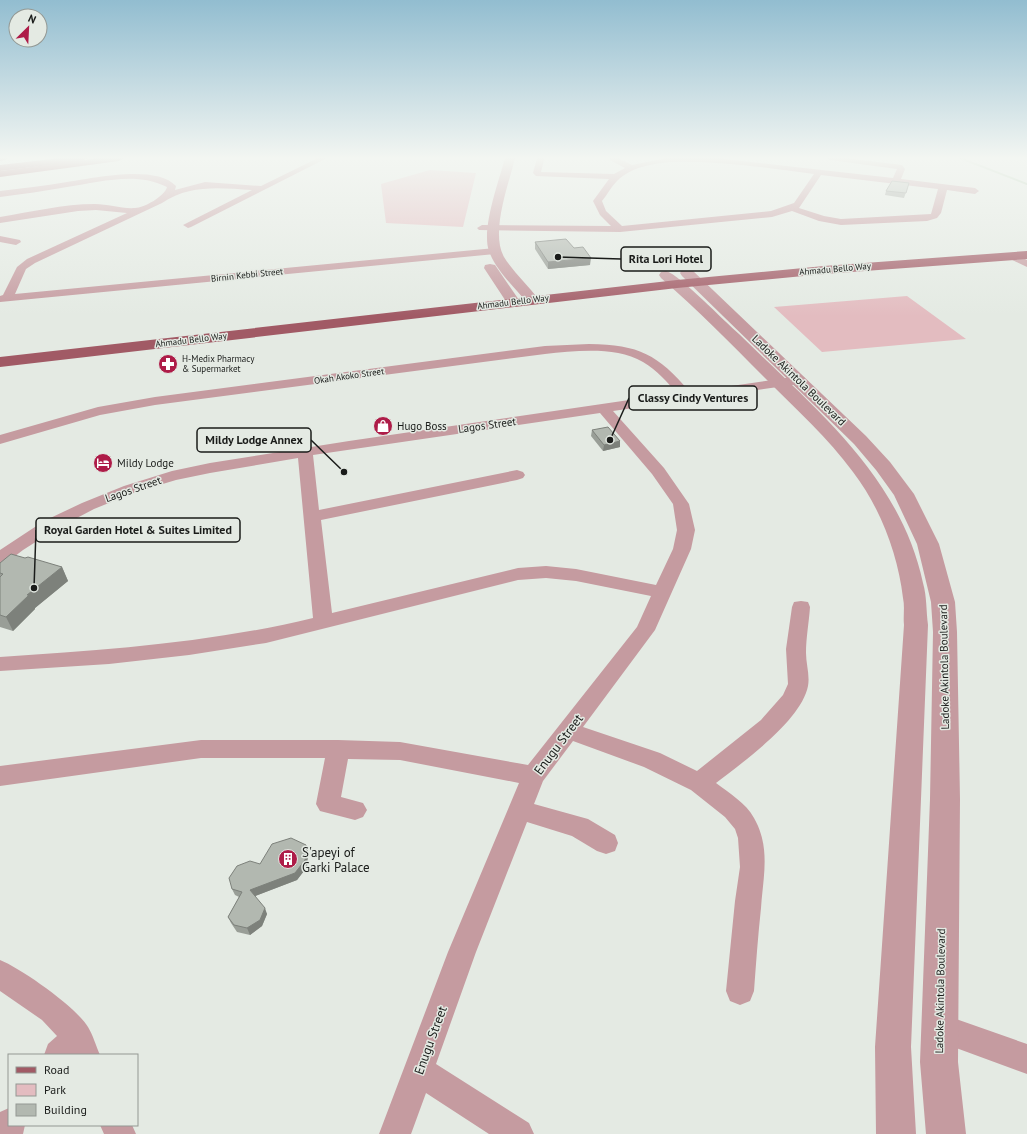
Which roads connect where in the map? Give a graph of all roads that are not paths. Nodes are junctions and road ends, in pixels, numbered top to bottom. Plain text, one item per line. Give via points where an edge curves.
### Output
1 (59, 211) edge
2 (136, 211) edge
3 (216, 211) edge
4 (487, 211) edge
5 (498, 211) edge
6 (601, 211) edge
7 (782, 211) edge
8 (800, 211) edge
9 (937, 211) edge
10 (0, 220) edge
11 (188, 225) dead end
12 (494, 228) junction
13 (620, 229) junction
14 (0, 239) edge
15 (481, 240) junction
16 (16, 242) dead end
17 (1027, 248) edge
18 (495, 251) junction
19 (1027, 255) edge
20 (1012, 256) junction
21 (1027, 264) edge
22 (682, 278) junction
23 (528, 295) junction
24 (510, 298) junction
25 (3, 299) edge
26 (0, 351) edge
27 (0, 362) edge
28 (790, 382) junction
29 (687, 396) junction
30 (604, 408) junction
31 (0, 440) edge
32 (305, 452) junction
33 (517, 475) dead end
34 (312, 517) junction
35 (0, 559) edge
36 (662, 592) junction
37 (801, 607) dead end
38 (323, 623) junction
39 (0, 664) edge
40 (567, 730) junction
41 (338, 749) junction
42 (0, 776) edge
43 (533, 776) junction
44 (699, 783) junction
45 (355, 810) dead end
46 (520, 810) junction
47 (606, 843) dead end
48 (0, 974) edge
49 (740, 991) dead end
50 (940, 1028) junction
51 (73, 1049) edge
52 (1027, 1059) edge
53 (419, 1071) junction
54 (395, 1134) edge
55 (518, 1134) edge
56 (896, 1134) edge
57 (946, 1134) edge

1 - 10 street
2 - 25 street via 31,261 22,268
3 - 11 street
4 - 15 street
5 - 12 street
6 - 13 street
7 - 13 street
8 - 9 street via 822,219 841,222 927,218 934,216
12 - 13 street
12 - 15 street
12 - 18 street
14 - 16 street
15 - 18 street, Birnin Kebbi Street
15 - 24 street via 488,264
15 - 25 street, Birnin Kebbi Street
17 - 22 main road, Ahmadu Bello Way via 862,258
18 - 23 street
19 - 20 main road, Ahmadu Bello Way
20 - 21 street
20 - 22 main road, Ahmadu Bello Way
22 - 23 main road, Ahmadu Bello Way
22 - 28 street, Ladoke Akintola Boulevard
23 - 24 main road, Ahmadu Bello Way
24 - 26 main road, Ahmadu Bello Way
24 - 27 main road, Ahmadu Bello Way
28 - 29 street, Lagos Street
28 - 50 street, Ladoke Akintola Boulevard via 860,440 904,494 928,544 943,602 945,799
28 - 56 street, Ladoke Akintola Boulevard via 860,469 878,496 900,541 915,599 911,729 893,1047
29 - 30 street, Lagos Street
29 - 31 street, Okah Akoko Street via 658,366 642,357 622,351 582,347 155,401 98,411
30 - 32 street, Lagos Street
30 - 36 street, Enugu Street via 658,471 681,504 686,530 682,549
32 - 34 street
32 - 35 street, Lagos Street via 172,476 130,489 50,525
33 - 34 street
34 - 38 street
36 - 38 street via 546,572 518,574
36 - 40 street, Enugu Street via 645,630
37 - 44 street via 796,651 797,688 789,704 769,725
38 - 39 street via 266,636 189,648
40 - 43 street, Enugu Street
40 - 44 street via 652,760
41 - 42 street via 201,749
41 - 43 street via 400,751
41 - 45 street via 328,804
43 - 46 street, Enugu Street
44 - 49 street via 733,810 745,824 750,838 753,867
46 - 47 street via 579,827
46 - 53 street, Enugu Street via 462,952
48 - 51 street via 52,1010
50 - 52 street
50 - 57 street, Ladoke Akintola Boulevard via 939,1062
53 - 54 street, Enugu Street
53 - 55 street

